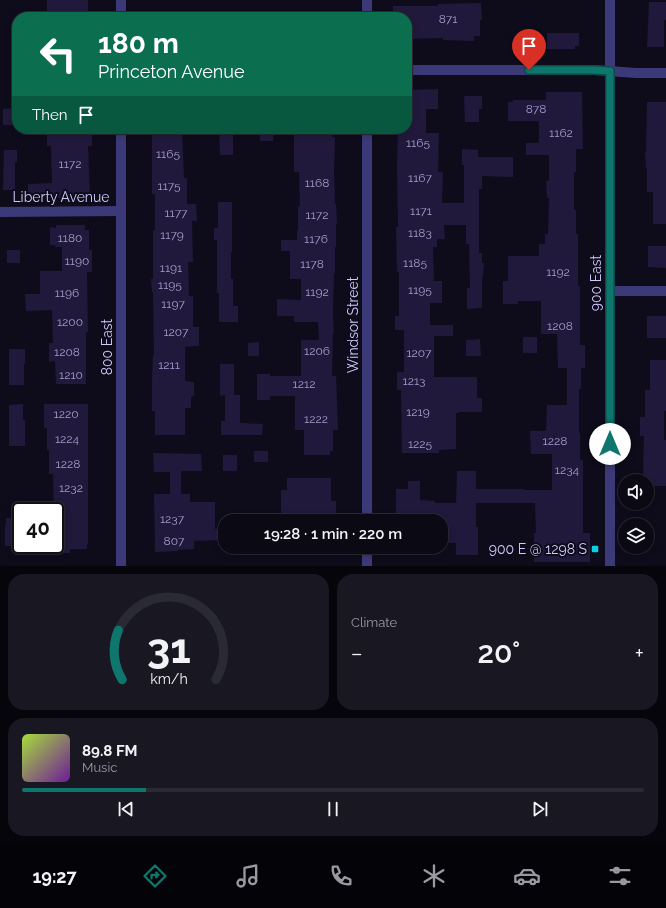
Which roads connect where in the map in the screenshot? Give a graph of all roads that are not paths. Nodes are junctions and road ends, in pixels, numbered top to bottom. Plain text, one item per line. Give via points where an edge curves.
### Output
1 (121, 0) edge
2 (366, 0) edge
3 (610, 0) edge
4 (121, 12) edge
5 (366, 12) edge
6 (412, 70) edge
7 (610, 71) junction
8 (666, 73) edge
9 (121, 134) edge
10 (367, 134) edge
11 (121, 211) junction
12 (0, 212) edge
13 (610, 291) junction
14 (666, 291) edge
15 (367, 514) edge
16 (367, 554) edge
17 (121, 566) edge
18 (367, 566) edge
19 (610, 566) edge

1 - 4 street
2 - 5 street
3 - 7 street, 900 East
6 - 7 street
7 - 8 street
7 - 13 street, 900 East
9 - 11 street, 800 East
10 - 15 street, Windsor Street
11 - 12 street, Liberty Avenue
11 - 17 street, 800 East
13 - 14 street
13 - 19 street, 900 East
16 - 18 street

